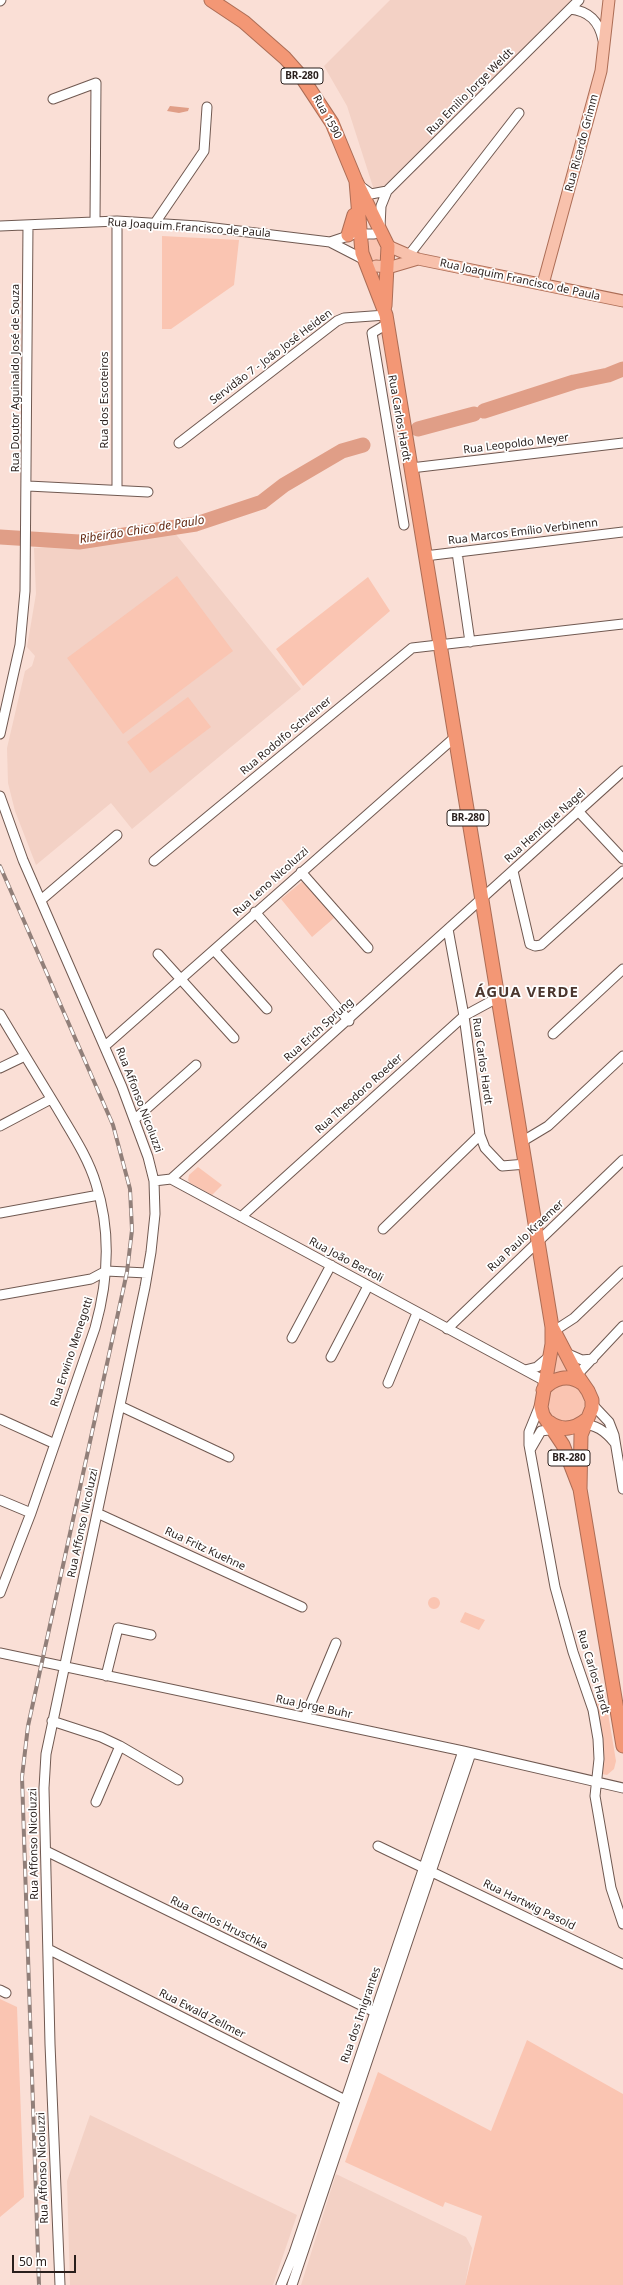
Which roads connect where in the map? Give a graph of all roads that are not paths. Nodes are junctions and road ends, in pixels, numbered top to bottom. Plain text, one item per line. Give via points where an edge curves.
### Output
1 (211, 0) edge
2 (579, 0) edge
3 (609, 0) edge
4 (570, 10) junction
5 (604, 46) junction
6 (53, 99) dead end
7 (207, 107) dead end
8 (519, 113) dead end
9 (356, 181) junction
10 (387, 191) junction
11 (95, 221) junction
12 (117, 221) junction
13 (155, 223) junction
14 (28, 225) junction
15 (0, 226) edge
16 (357, 237) junction
17 (330, 242) junction
18 (378, 251) junction
19 (413, 257) junction
20 (543, 284) junction
21 (623, 301) edge
22 (386, 316) junction
23 (179, 443) dead end
24 (623, 443) edge
25 (411, 468) junction
26 (28, 486) junction
27 (117, 490) junction
28 (148, 492) dead end
29 (404, 526) dead end
30 (623, 532) edge
31 (457, 552) junction
32 (425, 556) junction
33 (623, 624) edge
34 (470, 642) junction
35 (440, 645) junction
36 (0, 734) edge
37 (454, 738) junction
38 (623, 771) edge
39 (0, 796) edge
40 (578, 811) junction
41 (117, 836) dead end
42 (623, 859) edge
43 (154, 861) dead end
44 (513, 871) junction
45 (623, 871) edge
46 (301, 872) junction
47 (482, 898) junction
48 (41, 900) junction
49 (255, 912) junction
50 (448, 929) junction
51 (368, 948) dead end
52 (214, 950) junction
53 (158, 954) dead end
54 (623, 969) edge
55 (181, 979) junction
56 (499, 997) junction
57 (267, 1009) dead end
58 (0, 1014) edge
59 (464, 1016) junction
60 (349, 1020) junction
61 (553, 1034) dead end
62 (234, 1038) dead end
63 (105, 1046) junction
64 (25, 1056) junction
65 (623, 1056) edge
66 (196, 1064) dead end
67 (0, 1068) edge
68 (51, 1099) junction
69 (135, 1119) junction
70 (0, 1126) edge
71 (480, 1136) junction
72 (523, 1141) junction
73 (623, 1160) edge
74 (526, 1164) junction
75 (171, 1179) junction
76 (154, 1181) junction
77 (99, 1195) junction
78 (0, 1212) edge
79 (241, 1218) junction
80 (383, 1230) dead end
81 (538, 1241) junction
82 (331, 1266) junction
83 (106, 1271) junction
84 (623, 1271) edge
85 (147, 1273) junction
86 (368, 1286) junction
87 (0, 1295) edge
88 (419, 1314) junction
89 (623, 1326) edge
90 (447, 1329) junction
91 (553, 1330) junction
92 (292, 1338) dead end
93 (563, 1350) junction
94 (550, 1356) junction
95 (331, 1357) dead end
96 (593, 1359) junction
97 (525, 1370) junction
98 (577, 1379) junction
99 (390, 1384) dead end
100 (546, 1385) junction
101 (540, 1404) junction
102 (592, 1404) junction
103 (120, 1406) junction
104 (0, 1419) edge
105 (583, 1422) junction
106 (556, 1426) junction
107 (55, 1444) junction
108 (615, 1444) junction
109 (530, 1451) junction
110 (229, 1457) dead end
111 (580, 1489) junction
112 (623, 1489) edge
113 (0, 1500) edge
114 (31, 1513) junction
115 (97, 1513) junction
116 (0, 1593) edge
117 (302, 1607) dead end
118 (151, 1635) dead end
119 (336, 1643) dead end
120 (0, 1653) edge
121 (64, 1666) junction
122 (106, 1676) junction
123 (305, 1717) junction
124 (52, 1721) junction
125 (120, 1746) junction
126 (623, 1746) edge
127 (467, 1752) junction
128 (178, 1780) dead end
129 (596, 1781) junction
130 (623, 1788) edge
131 (96, 1802) dead end
132 (378, 1846) dead end
133 (46, 1851) junction
134 (427, 1869) junction
135 (623, 1924) edge
136 (48, 1949) junction
137 (623, 1964) edge
138 (378, 2014) junction
139 (345, 2100) junction
140 (60, 2285) edge
141 (281, 2285) edge
142 (292, 2285) edge

1 - 9 highway, Rua 1590 / BR-280 via 258,33 301,76 332,123
2 - 4 street, Rua Emilio Jorge Weldt
3 - 5 main road, Rua Ricardo Grimm
4 - 5 street via 581,10 593,18 600,28
4 - 10 street, Rua Emilio Jorge Weldt
5 - 20 main road, Rua Ricardo Grimm via 601,72
6 - 11 street via 96,83
7 - 13 street via 204,151
8 - 19 street
9 - 10 street via 371,194
9 - 16 highway, BR-280
9 - 18 highway, BR-280
10 - 18 street, Rua Emilio Jorge Weldt via 381,206
11 - 12 street, Rua Joaquim Francisco de Paula
11 - 14 street, Rua Joaquim Francisco de Paula
12 - 13 street, Rua Joaquim Francisco de Paula
12 - 27 street, Rua dos Escoteiros
13 - 17 street, Rua Joaquim Francisco de Paula via 294,236
14 - 15 street, Rua Joaquim Francisco de Paula
14 - 26 street, Rua Doutor Aguinaldo José de Souza
16 - 17 street
16 - 18 highway via 365,238
17 - 18 street, Rua Joaquim Francisco de Paula
18 - 19 main road
18 - 19 main road, Rua Joaquim Francisco de Paula
18 - 22 highway, BR-280
18 - 22 highway, BR-280
19 - 20 main road, Rua Joaquim Francisco de Paula
20 - 21 main road, Rua Joaquim Francisco de Paula
22 - 23 street, Servidão 7 - João José Heiden via 344,318 328,327
22 - 25 highway, BR-280
22 - 29 street, Rua Carlos Hardt via 372,333
24 - 25 street, Rua Leopoldo Meyer
25 - 32 highway, BR-280
26 - 27 street
26 - 36 street, Rua Doutor Aguinaldo José de Souza via 21,638
27 - 28 street
30 - 31 street, Rua Marcos Emílio Verbinenn
31 - 32 street, Rua Marcos Emílio Verbinenn
31 - 34 street
32 - 35 highway, BR-280
33 - 34 street, Rua Rodolfo Schreiner
34 - 35 street, Rua Rodolfo Schreiner
35 - 37 highway, BR-280
35 - 43 street, Rua Rodolfo Schreiner via 412,648 406,652
37 - 46 street, Rua Leno Nicoluzzi
37 - 47 highway, BR-280
38 - 40 street, Rua Henrique Nagel
39 - 48 street, Rua Affonso Nicoluzzi via 7,820
40 - 42 street
40 - 44 street, Rua Henrique Nagel
41 - 48 street
44 - 45 street via 530,944 535,946 540,945
44 - 47 street, Rua Henrique Nagel
46 - 49 street, Rua Leno Nicoluzzi
46 - 51 street
47 - 50 street, Rua Erich Sprung
47 - 56 highway, BR-280
48 - 63 street, Rua Affonso Nicoluzzi
49 - 52 street, Rua Leno Nicoluzzi
49 - 60 street
50 - 59 street, Rua Carlos Hardt
50 - 60 street, Rua Erich Sprung
52 - 55 street, Rua Leno Nicoluzzi
52 - 57 street
53 - 55 street
54 - 61 street
55 - 62 street
55 - 63 street, Rua Leno Nicoluzzi
56 - 59 street, Rua Theodoro Roeder
56 - 72 highway, BR-280
58 - 64 street, Rua Erwino Menegotti
59 - 71 street, Rua Carlos Hardt
59 - 79 street, Rua Theodoro Roeder
60 - 75 street, Rua Erich Sprung
63 - 69 street, Rua Affonso Nicoluzzi
64 - 67 street
64 - 68 street, Rua Erwino Menegotti
65 - 72 street via 548,1126
66 - 69 street
68 - 70 street
68 - 77 street, Rua Erwino Menegotti via 90,1169
69 - 76 street, Rua Affonso Nicoluzzi
71 - 74 street, Rua Carlos Hardt via 485,1148 502,1166
71 - 80 street
72 - 74 highway, BR-280
73 - 81 street, Rua Paulo Kraemer
74 - 81 highway, BR-280
75 - 76 street
75 - 79 street, Rua João Bertoli
76 - 85 street, Rua Affonso Nicoluzzi via 154,1227
77 - 78 street
77 - 83 street, Rua Erwino Menegotti
79 - 82 street, Rua João Bertoli
81 - 90 street, Rua Paulo Kraemer
81 - 91 highway, BR-280
82 - 86 street, Rua João Bertoli
82 - 92 street
83 - 85 street
83 - 87 street via 91,1279
83 - 107 street, Rua Erwino Menegotti via 102,1304 95,1328
84 - 91 street via 574,1318
85 - 103 street, Rua Affonso Nicoluzzi
86 - 88 street, Rua João Bertoli
86 - 95 street
88 - 90 street, Rua João Bertoli
88 - 99 street
89 - 96 street
90 - 97 street, Rua João Bertoli
91 - 93 highway, BR-280
91 - 94 highway, BR-280
93 - 96 street via 579,1360
93 - 98 highway, BR-280
94 - 97 street via 537,1367
94 - 100 highway, BR-280
96 - 98 street
97 - 100 street, Rua João Bertoli
98 - 100 highway via 562,1378
98 - 102 highway, BR-280 via 588,1390
100 - 101 highway, BR-280
101 - 106 highway, BR-280 via 543,1415
101 - 109 street, Rua Carlos Hardt via 530,1432
102 - 105 highway, BR-280
102 - 108 street via 609,1422
103 - 110 street
103 - 115 street, Rua Affonso Nicoluzzi
104 - 107 street
105 - 106 highway
105 - 108 street via 602,1429
105 - 111 highway, BR-280
106 - 109 street via 541,1431 533,1441
106 - 111 highway, BR-280
107 - 114 street, Rua Erwino Menegotti
108 - 112 street
109 - 129 street, Rua Carlos Hardt via 555,1587 593,1710 599,1746
111 - 126 highway, BR-280
113 - 114 street
114 - 116 street, Rua Erwino Menegotti
115 - 117 street, Rua Fritz Kuehne
115 - 121 street, Rua Affonso Nicoluzzi
118 - 122 street via 118,1628
119 - 123 street
120 - 121 street, Rua Jorge Buhr
121 - 122 street, Rua Jorge Buhr
121 - 124 street, Rua Affonso Nicoluzzi
122 - 123 street, Rua Jorge Buhr
123 - 127 street, Rua Jorge Buhr
124 - 125 street
124 - 133 street, Rua Affonso Nicoluzzi via 44,1771
125 - 128 street
125 - 131 street
127 - 129 street, Rua Jorge Buhr
127 - 134 street, Rua dos Imigrantes
129 - 130 street, Rua Jorge Buhr
129 - 135 street, Rua Carlos Hardt via 595,1796 608,1871
132 - 134 street, Rua Hartwig Pasold
133 - 136 street, Rua Affonso Nicoluzzi
133 - 138 street, Rua Carlos Hruschka
134 - 137 street, Rua Hartwig Pasold
134 - 138 street, Rua dos Imigrantes
136 - 139 street, Rua Ewald Zellmer
136 - 140 street, Rua Affonso Nicoluzzi
138 - 139 street, Rua dos Imigrantes
138 - 142 street, Rua dos Imigrantes
139 - 141 street, Rua dos Imigrantes

